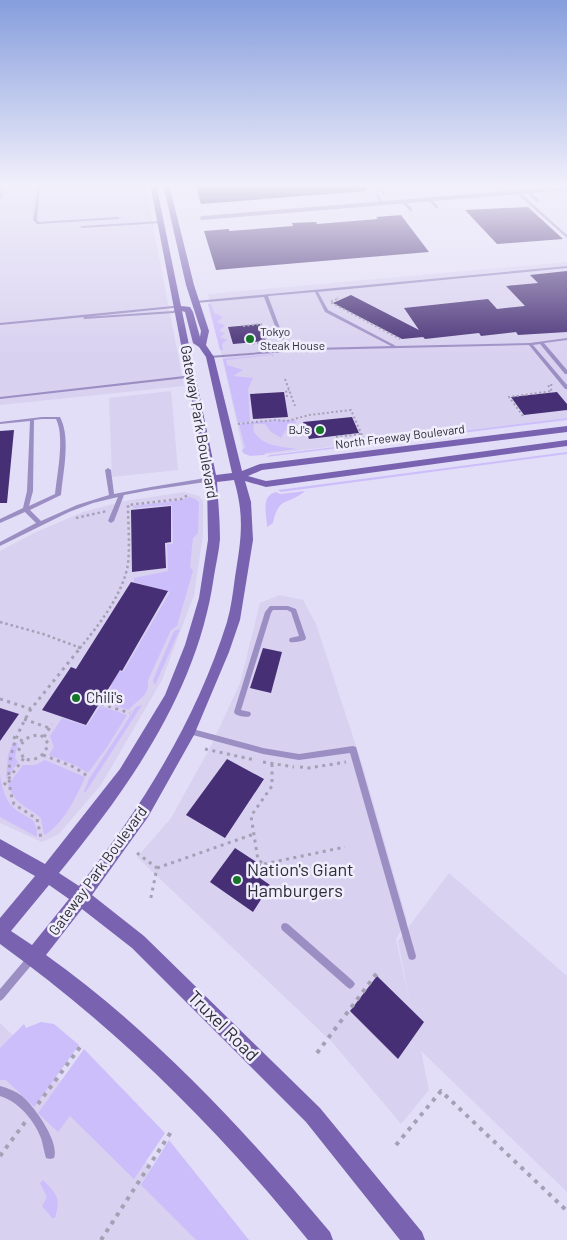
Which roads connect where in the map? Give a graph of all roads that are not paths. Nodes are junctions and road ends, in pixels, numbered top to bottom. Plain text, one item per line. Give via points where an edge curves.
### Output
1 (165, 242) edge
2 (181, 242) edge
3 (567, 268) edge
4 (316, 291) junction
5 (266, 296) junction
6 (196, 302) junction
7 (179, 308) junction
8 (0, 324) edge
9 (282, 339) dead end
10 (567, 339) edge
11 (541, 342) junction
12 (530, 344) junction
13 (202, 345) junction
14 (396, 347) junction
15 (210, 357) junction
16 (567, 372) edge
17 (193, 376) junction
18 (567, 388) edge
19 (0, 398) edge
20 (32, 419) junction
21 (0, 423) edge
22 (567, 429) edge
23 (567, 443) edge
24 (108, 470) dead end
25 (238, 476) junction
26 (212, 479) junction
27 (121, 495) junction
28 (112, 497) junction
29 (26, 509) junction
30 (0, 521) edge
31 (111, 521) dead end
32 (40, 524) junction
33 (0, 544) edge
34 (292, 640) dead end
35 (248, 714) dead end
36 (189, 731) junction
37 (2, 849) edge
38 (46, 874) junction
39 (80, 898) junction
40 (285, 927) dead end
41 (0, 932) edge
42 (34, 956) junction
43 (412, 956) dead end
44 (350, 984) dead end
45 (0, 996) edge
46 (0, 1091) edge
47 (50, 1154) dead end
48 (322, 1240) edge
49 (414, 1240) edge

1 - 7 street, Gateway Park Boulevard
2 - 6 street, Gateway Park Boulevard
3 - 4 lane
4 - 5 lane
4 - 14 lane via 326,311
5 - 6 lane
5 - 9 lane
6 - 13 street, Gateway Park Boulevard via 205,331
7 - 8 lane via 174,312
7 - 13 street via 189,312 196,343
7 - 17 street, Gateway Park Boulevard
10 - 11 lane
11 - 12 lane
11 - 16 lane
12 - 14 lane
12 - 18 lane
13 - 15 street, Gateway Park Boulevard
14 - 15 lane via 286,350
15 - 25 street, Gateway Park Boulevard
17 - 19 lane
17 - 26 street, Gateway Park Boulevard
20 - 21 lane
20 - 29 lane via 30,491
20 - 29 lane via 58,418 62,422 63,433 58,495
22 - 25 street, North Freeway Boulevard via 260,467
23 - 25 street, North Freeway Boulevard via 266,484
24 - 28 lane
25 - 26 street, North Freeway Boulevard
25 - 36 street, Gateway Park Boulevard via 246,502 247,540 234,620
26 - 27 lane
26 - 38 street, Gateway Park Boulevard via 214,540 205,598 171,697 125,774
27 - 28 lane
27 - 31 lane
28 - 32 lane via 91,502
29 - 30 lane
29 - 32 lane
32 - 33 lane
34 - 35 lane via 303,638 294,611 272,608 268,612 237,712
36 - 39 street, Gateway Park Boulevard via 143,812
36 - 43 lane via 299,757 353,749
37 - 38 street, Truxel Road
38 - 39 street, Truxel Road
38 - 41 street, Gateway Park Boulevard
39 - 42 street, Gateway Park Boulevard
39 - 49 street, Truxel Road via 138,942 313,1115
40 - 44 lane
41 - 42 street
42 - 45 lane
42 - 48 street via 63,977 191,1090 274,1180
46 - 47 lane via 6,1092 32,1113 46,1136

